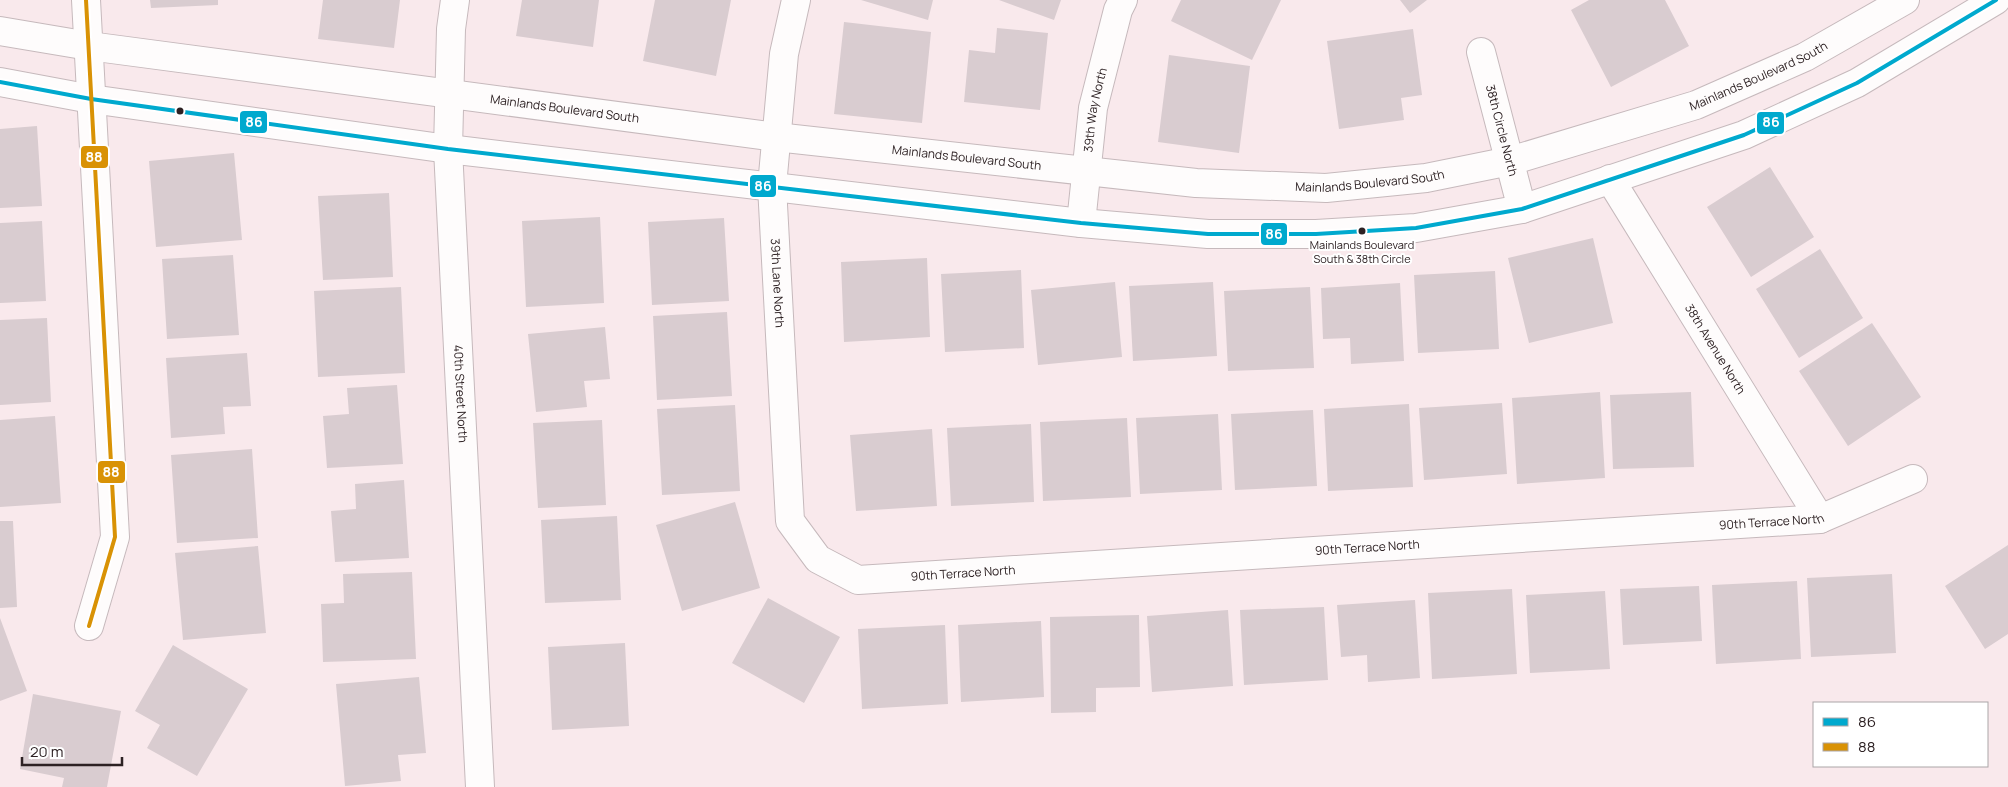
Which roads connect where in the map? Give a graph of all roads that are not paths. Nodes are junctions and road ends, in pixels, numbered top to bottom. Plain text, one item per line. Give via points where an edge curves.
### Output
1 (86, 0) edge
2 (455, 0) edge
3 (796, 0) edge
4 (1123, 0) edge
5 (1905, 0) edge
6 (1996, 0) edge
7 (0, 32) edge
8 (88, 46) junction
9 (1481, 52) dead end
10 (0, 82) edge
11 (449, 93) junction
12 (91, 98) junction
13 (776, 137) junction
14 (448, 149) junction
15 (1510, 161) junction
16 (1086, 172) junction
17 (1610, 179) junction
18 (772, 186) junction
19 (1522, 209) junction
20 (1081, 224) junction
21 (1913, 479) dead end
22 (1820, 519) junction
23 (818, 559) joint
24 (89, 626) dead end
25 (480, 787) edge

1 - 8 street
2 - 11 street, 40th Street North
3 - 13 street, 39th Lane North via 784,54
4 - 16 street, 39th Way North via 1094,108
5 - 15 street, Mainlands Boulevard South via 1805,57 1696,104
6 - 17 street via 1857,83 1744,135
7 - 8 street, Mainlands Boulevard South
8 - 11 street, Mainlands Boulevard South
8 - 12 street
9 - 15 street, 38th Circle North
10 - 12 street
11 - 13 street, Mainlands Boulevard South
11 - 14 street, 40th Street North
12 - 14 street
12 - 24 street via 115,536
13 - 16 street, Mainlands Boulevard South
13 - 18 street, 39th Lane North
14 - 18 street
14 - 25 street, 40th Street North
15 - 16 street, Mainlands Boulevard South via 1426,178 1326,188 1196,183
15 - 19 street, 38th Circle North
16 - 20 street, 39th Way North
17 - 19 street
17 - 22 street, 38th Avenue North
18 - 20 street
18 - 23 street, 39th Lane North via 790,521
19 - 20 street via 1416,228 1316,234 1208,234
21 - 22 street, 90th Terrace North
22 - 23 street, 90th Terrace North via 858,580

